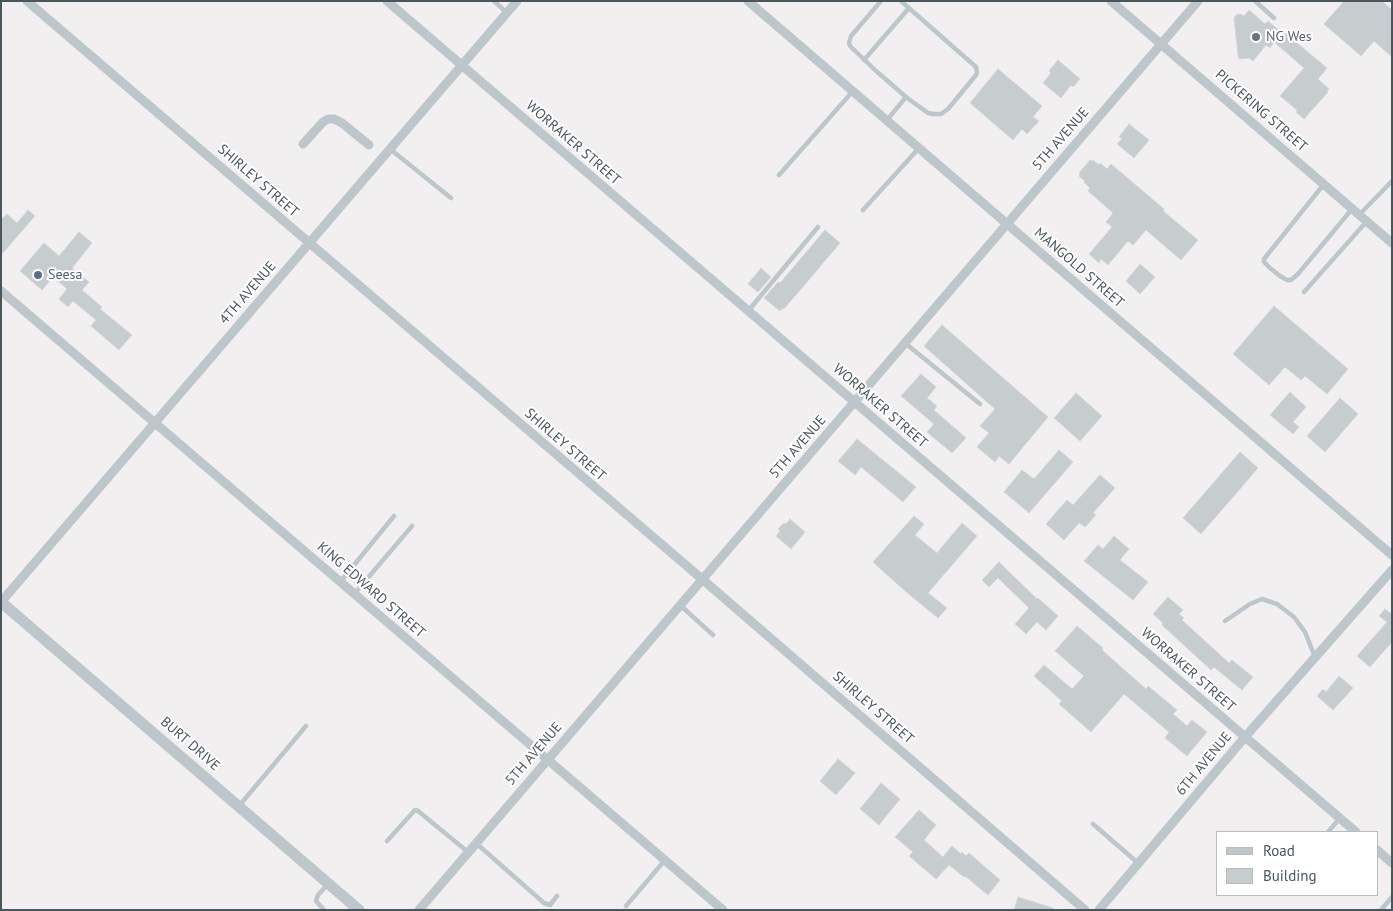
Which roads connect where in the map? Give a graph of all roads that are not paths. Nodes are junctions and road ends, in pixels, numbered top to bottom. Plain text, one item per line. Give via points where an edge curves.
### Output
1 (387, 1) edge
2 (494, 1) edge
3 (517, 1) edge
4 (748, 1) edge
5 (881, 1) edge
6 (901, 1) edge
7 (1111, 1) edge
8 (1198, 1) edge
9 (1255, 1) edge
10 (32, 3) edge
11 (908, 8) junction
12 (507, 13) junction
13 (1274, 18) dead end
14 (1161, 44) junction
15 (864, 60) junction
16 (462, 65) junction
17 (853, 91) junction
18 (906, 97) junction
19 (887, 120) junction
20 (303, 144) dead end
21 (369, 145) dead end
22 (919, 148) junction
23 (390, 150) junction
24 (779, 175) dead end
25 (1392, 181) edge
26 (1324, 184) junction
27 (451, 198) dead end
28 (863, 210) dead end
29 (1356, 212) junction
30 (1367, 221) junction
31 (1007, 224) junction
32 (818, 227) dead end
33 (1390, 238) edge
34 (309, 244) junction
35 (1, 291) edge
36 (1304, 292) dead end
37 (748, 311) junction
38 (905, 343) junction
39 (854, 402) junction
40 (980, 404) dead end
41 (155, 422) junction
42 (394, 516) dead end
43 (412, 526) dead end
44 (1392, 555) edge
45 (1392, 570) edge
46 (702, 579) junction
47 (341, 581) junction
48 (355, 593) junction
49 (1, 602) edge
50 (680, 605) junction
51 (1225, 621) dead end
52 (714, 635) dead end
53 (1315, 657) junction
54 (306, 726) dead end
55 (1245, 737) junction
56 (548, 759) junction
57 (239, 806) junction
58 (1340, 818) junction
59 (1093, 824) dead end
60 (1329, 831) edge
61 (1355, 831) edge
62 (387, 841) dead end
63 (476, 843) junction
64 (1378, 851) edge
65 (468, 852) junction
66 (665, 860) junction
67 (1392, 863) edge
68 (1138, 864) junction
69 (329, 883) junction
70 (557, 896) dead end
71 (1392, 897) edge
72 (626, 906) dead end
73 (324, 910) edge
74 (360, 910) edge
75 (418, 910) edge
76 (723, 910) edge
77 (1085, 910) edge
78 (1099, 910) edge
79 (1381, 910) edge

1 - 16 street, WORRAKER STREET
2 - 12 lane
3 - 12 street, 4TH AVENUE
4 - 17 street, MANGOLD STREET
5 - 15 lane via 849,39 850,46
6 - 11 lane
7 - 14 street, PICKERING STREET
8 - 14 street, 5TH AVENUE
9 - 13 lane
10 - 34 street, SHIRLEY STREET
11 - 15 lane
11 - 18 lane via 977,70 976,76 938,115 928,113
12 - 16 street, 4TH AVENUE
14 - 26 street, PICKERING STREET
14 - 31 street, 5TH AVENUE
15 - 18 lane
16 - 23 street, 4TH AVENUE
16 - 37 street, WORRAKER STREET
17 - 19 street, MANGOLD STREET
17 - 24 lane
18 - 19 lane
19 - 22 street, MANGOLD STREET
20 - 21 street via 322,122 334,119
22 - 28 lane
22 - 31 street, MANGOLD STREET
23 - 27 lane
23 - 34 street, 4TH AVENUE
25 - 29 lane
26 - 29 street, PICKERING STREET
26 - 29 lane via 1264,259 1270,268 1291,280
29 - 30 street, PICKERING STREET
30 - 33 street, PICKERING STREET
30 - 36 lane
31 - 38 street, 5TH AVENUE
31 - 44 street, MANGOLD STREET
32 - 37 lane
34 - 41 street, 4TH AVENUE
34 - 46 street, SHIRLEY STREET
35 - 41 street, KING EDWARD STREET
37 - 39 street, WORRAKER STREET
38 - 39 street, 5TH AVENUE
38 - 40 lane
39 - 46 street, 5TH AVENUE
39 - 55 street, WORRAKER STREET
41 - 47 street, KING EDWARD STREET
41 - 49 street, 4TH AVENUE
42 - 47 lane
43 - 48 lane
45 - 53 street, 6TH AVENUE
46 - 50 street, 5TH AVENUE
46 - 77 street, SHIRLEY STREET
47 - 48 street, KING EDWARD STREET
48 - 56 street, KING EDWARD STREET
49 - 57 street, BURT DRIVE
50 - 52 lane
50 - 56 street, 5TH AVENUE
51 - 53 lane via 1262,599 1277,604 1294,617 1305,632
53 - 55 street, 6TH AVENUE
54 - 57 lane
55 - 58 street, WORRAKER STREET
55 - 68 street, 6TH AVENUE
56 - 63 street, 5TH AVENUE
56 - 66 street, KING EDWARD STREET
57 - 69 street, BURT DRIVE
58 - 60 lane
58 - 61 street, WORRAKER STREET
59 - 68 lane
62 - 65 lane via 415,810
63 - 65 street, 5TH AVENUE
63 - 70 lane via 544,903 550,905
64 - 67 street
65 - 75 street, 5TH AVENUE
66 - 72 lane
66 - 76 street, KING EDWARD STREET
68 - 78 street, 6TH AVENUE
69 - 73 lane via 316,899
69 - 74 street, BURT DRIVE
71 - 79 lane

